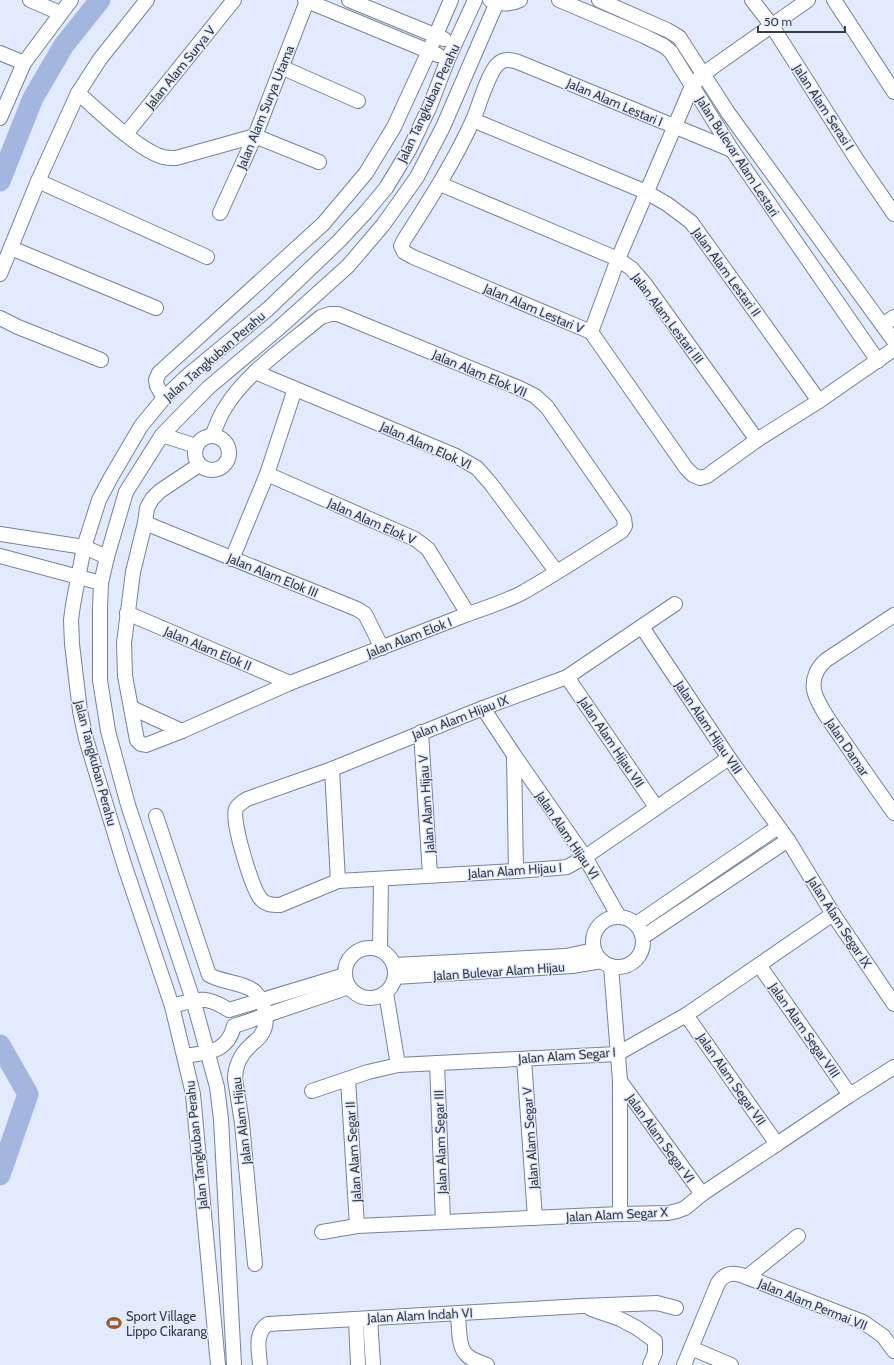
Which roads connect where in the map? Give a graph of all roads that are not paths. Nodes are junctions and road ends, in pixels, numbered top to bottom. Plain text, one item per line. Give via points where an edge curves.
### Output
1 (30, 0) edge
2 (71, 0) edge
3 (147, 0) edge
4 (234, 0) edge
5 (306, 0) edge
6 (349, 0) edge
7 (451, 0) edge
8 (475, 0) edge
9 (520, 0) edge
10 (559, 0) edge
11 (599, 0) edge
12 (752, 0) edge
13 (808, 0) edge
14 (834, 0) edge
15 (495, 1) edge
16 (60, 13) junction
17 (386, 16) junction
18 (772, 26) junction
19 (380, 30) junction
20 (436, 36) junction
21 (456, 44) junction
22 (429, 51) junction
23 (0, 53) edge
24 (448, 59) junction
25 (24, 63) junction
26 (281, 67) junction
27 (703, 74) junction
28 (692, 86) junction
29 (894, 92) edge
30 (78, 93) junction
31 (358, 101) dead end
32 (0, 118) edge
33 (473, 120) junction
34 (675, 127) junction
35 (126, 134) junction
36 (255, 136) junction
37 (732, 150) junction
38 (319, 162) dead end
39 (38, 181) junction
40 (440, 184) junction
41 (646, 192) junction
42 (220, 213) dead end
43 (894, 214) edge
44 (323, 224) junction
45 (339, 241) junction
46 (11, 248) junction
47 (207, 256) dead end
48 (618, 259) junction
49 (0, 274) edge
50 (156, 308) dead end
51 (268, 309) junction
52 (0, 318) edge
53 (888, 321) edge
54 (284, 324) junction
55 (591, 332) junction
56 (894, 341) edge
57 (894, 349) edge
58 (100, 360) dead end
59 (878, 361) junction
60 (255, 372) junction
61 (295, 389) junction
62 (164, 398) junction
63 (819, 401) junction
64 (162, 435) junction
65 (212, 436) junction
66 (756, 440) junction
67 (196, 446) junction
68 (199, 465) junction
69 (266, 474) junction
70 (145, 523) junction
71 (625, 526) joint
72 (0, 534) edge
73 (84, 547) junction
74 (0, 556) edge
75 (107, 557) junction
76 (232, 559) junction
77 (556, 572) junction
78 (79, 577) junction
79 (101, 583) junction
80 (675, 604) dead end
81 (126, 614) junction
82 (468, 614) junction
83 (894, 615) edge
84 (642, 626) junction
85 (382, 648) junction
86 (567, 676) junction
87 (290, 683) junction
88 (132, 708) junction
89 (483, 708) junction
90 (182, 731) junction
91 (421, 732) junction
92 (514, 755) junction
93 (729, 758) junction
94 (332, 769) junction
95 (128, 805) junction
96 (106, 808) junction
97 (656, 808) junction
98 (894, 813) edge
99 (156, 816) dead end
100 (778, 827) junction
101 (788, 840) junction
102 (585, 857) junction
103 (516, 872) junction
104 (430, 875) junction
105 (381, 879) junction
106 (338, 881) junction
107 (274, 905) joint
108 (834, 914) junction
109 (619, 917) junction
110 (636, 924) junction
111 (643, 937) junction
112 (380, 950) junction
113 (602, 959) junction
114 (759, 965) junction
115 (395, 971) junction
116 (347, 981) junction
117 (386, 993) junction
118 (193, 1000) junction
119 (261, 1001) junction
120 (894, 1004) edge
121 (172, 1006) junction
122 (229, 1010) junction
123 (686, 1015) junction
124 (266, 1016) junction
125 (234, 1026) junction
126 (207, 1052) junction
127 (617, 1054) junction
128 (185, 1056) junction
129 (524, 1059) junction
130 (437, 1063) junction
131 (398, 1065) junction
132 (894, 1067) edge
133 (348, 1079) junction
134 (620, 1081) junction
135 (312, 1091) dead end
136 (850, 1095) junction
137 (777, 1144) junction
138 (702, 1194) junction
139 (620, 1214) junction
140 (535, 1218) junction
141 (444, 1222) junction
142 (357, 1226) junction
143 (322, 1232) dead end
144 (798, 1236) dead end
145 (255, 1264) dead end
146 (747, 1277) junction
147 (582, 1306) junction
148 (676, 1308) dead end
149 (458, 1313) junction
150 (370, 1318) junction
151 (356, 1319) junction
152 (691, 1348) junction
153 (894, 1351) edge
154 (218, 1365) edge
155 (234, 1365) edge
156 (260, 1365) edge
157 (358, 1365) edge
158 (373, 1365) edge
159 (487, 1365) edge
160 (650, 1365) edge
161 (684, 1365) edge
162 (731, 1365) edge

1 - 16 street
2 - 16 street
3 - 30 street via 100,59
4 - 35 street, Jalan Alam Surya V
5 - 19 street
5 - 26 street, Jalan Alam Surya Utama
6 - 17 street
7 - 20 street
8 - 21 street, Jalan Tangkuban Perahu
9 - 15 street via 506,4
10 - 28 street, Jalan Bulevar Alam Lestari via 664,46 671,52
11 - 27 street, Jalan Bulevar Alam Lestari via 679,37
12 - 18 street, Jalan Alam Serasi I
13 - 18 street
14 - 29 street
15 - 54 street, Jalan Tangkuban Perahu via 442,126 417,177 348,266
16 - 25 street
17 - 19 street
17 - 20 street
18 - 27 street
18 - 43 street, Jalan Alam Serasi I
19 - 22 street
20 - 21 street
20 - 22 street
21 - 24 street, Jalan Tangkuban Perahu
22 - 24 street
22 - 44 street via 394,127 366,173
23 - 25 street
24 - 45 street, Jalan Tangkuban Perahu via 430,106 400,166 386,188
25 - 32 street
26 - 31 street
26 - 36 street, Jalan Alam Surya Utama
27 - 28 street
27 - 53 street, Jalan Bulevar Alam Lestari via 730,114
28 - 34 street
28 - 37 street, Jalan Bulevar Alam Lestari
30 - 35 street
30 - 39 street
33 - 34 street, Jalan Alam Lestari I via 492,72 498,63 508,59
33 - 40 street
33 - 41 street, Jalan Alam Lestari II
34 - 37 street, Jalan Alam Lestari I
34 - 41 street
35 - 36 street via 150,151 164,157 176,158
36 - 38 street
36 - 42 street, Jalan Alam Surya Utama
37 - 59 street, Jalan Bulevar Alam Lestari
39 - 46 street
39 - 47 street
40 - 48 street, Jalan Alam Lestari III
40 - 55 street, Jalan Alam Lestari V via 404,240 401,246 404,252
41 - 48 street
41 - 63 street, Jalan Alam Lestari II via 691,222
44 - 45 street
44 - 62 street via 158,373 157,386
45 - 51 street, Jalan Tangkuban Perahu
46 - 49 street
46 - 50 street
48 - 55 street
48 - 66 street, Jalan Alam Lestari III via 632,269 645,284
51 - 54 street
51 - 62 street, Jalan Tangkuban Perahu
52 - 58 street
53 - 56 street, Jalan Bulevar Alam Lestari
54 - 64 street, Jalan Tangkuban Perahu via 208,388
55 - 66 street, Jalan Alam Lestari V via 693,475 700,478 707,476
57 - 59 street
59 - 63 street
60 - 61 street, Jalan Alam Elok VI
60 - 65 street via 224,408
60 - 71 street, Jalan Alam Elok VII via 321,317 338,314 518,388 535,396 552,413 624,518
61 - 69 street
61 - 77 street, Jalan Alam Elok VI via 456,456 477,468
62 - 73 street, Jalan Tangkuban Perahu via 141,426 110,479 99,500
63 - 66 street
64 - 67 street
64 - 75 street, Jalan Tangkuban Perahu via 126,492
65 - 67 street via 202,439
65 - 68 street via 221,439 228,446 229,456 225,464 217,470 207,470
67 - 68 street via 194,456
68 - 70 street via 152,498 147,508
69 - 76 street
69 - 82 street, Jalan Alam Elok V via 415,539 428,549
70 - 76 street, Jalan Alam Elok III
70 - 81 street
71 - 77 street, Jalan Alam Elok I via 622,531
72 - 73 street
73 - 75 street
73 - 78 street, Jalan Tangkuban Perahu
74 - 78 street
75 - 79 street, Jalan Tangkuban Perahu
76 - 85 street, Jalan Alam Elok III via 358,610 364,614
77 - 82 street, Jalan Alam Elok I via 520,593
78 - 79 street
78 - 96 street, Jalan Tangkuban Perahu via 71,620 76,682 86,739
79 - 95 street, Jalan Tangkuban Perahu via 100,680 108,731
80 - 84 street, Jalan Alam Hijau IX
81 - 87 street, Jalan Alam Elok II
81 - 88 street via 125,676
82 - 85 street, Jalan Alam Elok I
83 - 98 street, Jalan Damar via 826,660 815,676 814,690 831,722
84 - 86 street, Jalan Alam Hijau IX
84 - 93 street, Jalan Alam Hijau VIII
85 - 87 street, Jalan Alam Elok I
86 - 89 street, Jalan Alam Hijau IX
86 - 97 street, Jalan Alam Hijau VII
87 - 90 street, Jalan Alam Elok I
88 - 90 street
88 - 90 street, Jalan Alam Elok I via 137,740 141,744 146,745
89 - 91 street, Jalan Alam Hijau IX
89 - 92 street, Jalan Alam Hijau VI
91 - 94 street, Jalan Alam Hijau IX
91 - 104 street, Jalan Alam Hijau V
92 - 102 street, Jalan Alam Hijau VI
92 - 103 street, Jalan Alam Hijau VI
93 - 97 street, Jalan Alam Hijau I
93 - 100 street, Jalan Alam Hijau VIII
94 - 106 street
94 - 107 street, Jalan Alam Hijau IX via 247,799 235,810 250,873 261,899
95 - 96 street
95 - 118 street, Jalan Tangkuban Perahu
96 - 121 street, Jalan Tangkuban Perahu
97 - 102 street, Jalan Alam Hijau I
99 - 119 street via 208,975 248,988 255,992
100 - 101 street, Jalan Alam Hijau VIII
100 - 110 street
101 - 108 street, Jalan Alam Segar IX
101 - 111 street
102 - 103 street, Jalan Alam Hijau I via 567,867
102 - 109 street, Jalan Alam Hijau VI
103 - 104 street, Jalan Alam Hijau I
104 - 105 street, Jalan Alam Hijau I
105 - 106 street, Jalan Alam Hijau I
105 - 112 street
106 - 107 street, Jalan Alam Hijau I via 280,905
108 - 114 street, Jalan Alam Segar I
108 - 120 street, Jalan Alam Segar IX
109 - 110 street
109 - 113 street via 609,918 595,931 593,941
110 - 111 street
111 - 113 street via 643,947 632,964 622,967
112 - 115 street via 389,956
112 - 116 street via 367,948 355,952 347,962
113 - 115 street, Jalan Bulevar Alam Hijau via 566,956
113 - 127 street, Jalan Alam Segar VI
114 - 123 street, Jalan Alam Segar I
114 - 136 street, Jalan Alam Segar VIII
115 - 117 street via 392,986
116 - 117 street via 356,994 366,998 377,998
116 - 119 street
116 - 124 street
117 - 131 street
118 - 121 street
118 - 122 street via 209,1000
118 - 126 street, Jalan Tangkuban Perahu
119 - 122 street
119 - 124 street
121 - 128 street, Jalan Tangkuban Perahu
122 - 125 street
123 - 127 street, Jalan Alam Segar I
123 - 137 street, Jalan Alam Segar VII
124 - 125 street
124 - 145 street, Jalan Alam Hijau via 261,1036 248,1048 235,1071
125 - 126 street via 227,1043
126 - 128 street
126 - 155 street, Jalan Tangkuban Perahu via 217,1086 221,1119
127 - 129 street, Jalan Alam Segar I
127 - 134 street, Jalan Alam Segar VI
128 - 154 street, Jalan Tangkuban Perahu via 193,1094
129 - 130 street, Jalan Alam Segar I
129 - 140 street, Jalan Alam Segar V
130 - 131 street, Jalan Alam Segar I
130 - 141 street, Jalan Alam Segar III
131 - 133 street, Jalan Alam Segar I
132 - 136 street, Jalan Alam Segar X
133 - 135 street, Jalan Alam Segar I
133 - 142 street, Jalan Alam Segar II
134 - 138 street, Jalan Alam Segar VI
134 - 139 street, Jalan Alam Segar VI
136 - 137 street, Jalan Alam Segar X
137 - 138 street, Jalan Alam Segar X
138 - 139 street, Jalan Alam Segar X via 685,1208 668,1213
139 - 140 street, Jalan Alam Segar X
140 - 141 street, Jalan Alam Segar X
141 - 142 street, Jalan Alam Segar X
142 - 143 street, Jalan Alam Segar X
144 - 146 street, Jalan Alam Permai VII
146 - 152 street, Jalan Alam Permai VII via 734,1273 727,1274 718,1283
146 - 153 street, Jalan Alam Permai VII via 863,1322 883,1336
147 - 148 street, Jalan Alam Indah VI via 657,1303
147 - 149 street, Jalan Alam Indah VI
147 - 160 street, Jalan Alam Indah VI via 620,1319 655,1341 655,1353
149 - 150 street, Jalan Alam Indah VI
149 - 159 street via 464,1353
150 - 151 street, Jalan Alam Indah VI
150 - 158 street
151 - 156 street, Jalan Alam Indah VI via 268,1324 258,1337
151 - 157 street
152 - 161 street
152 - 162 street

